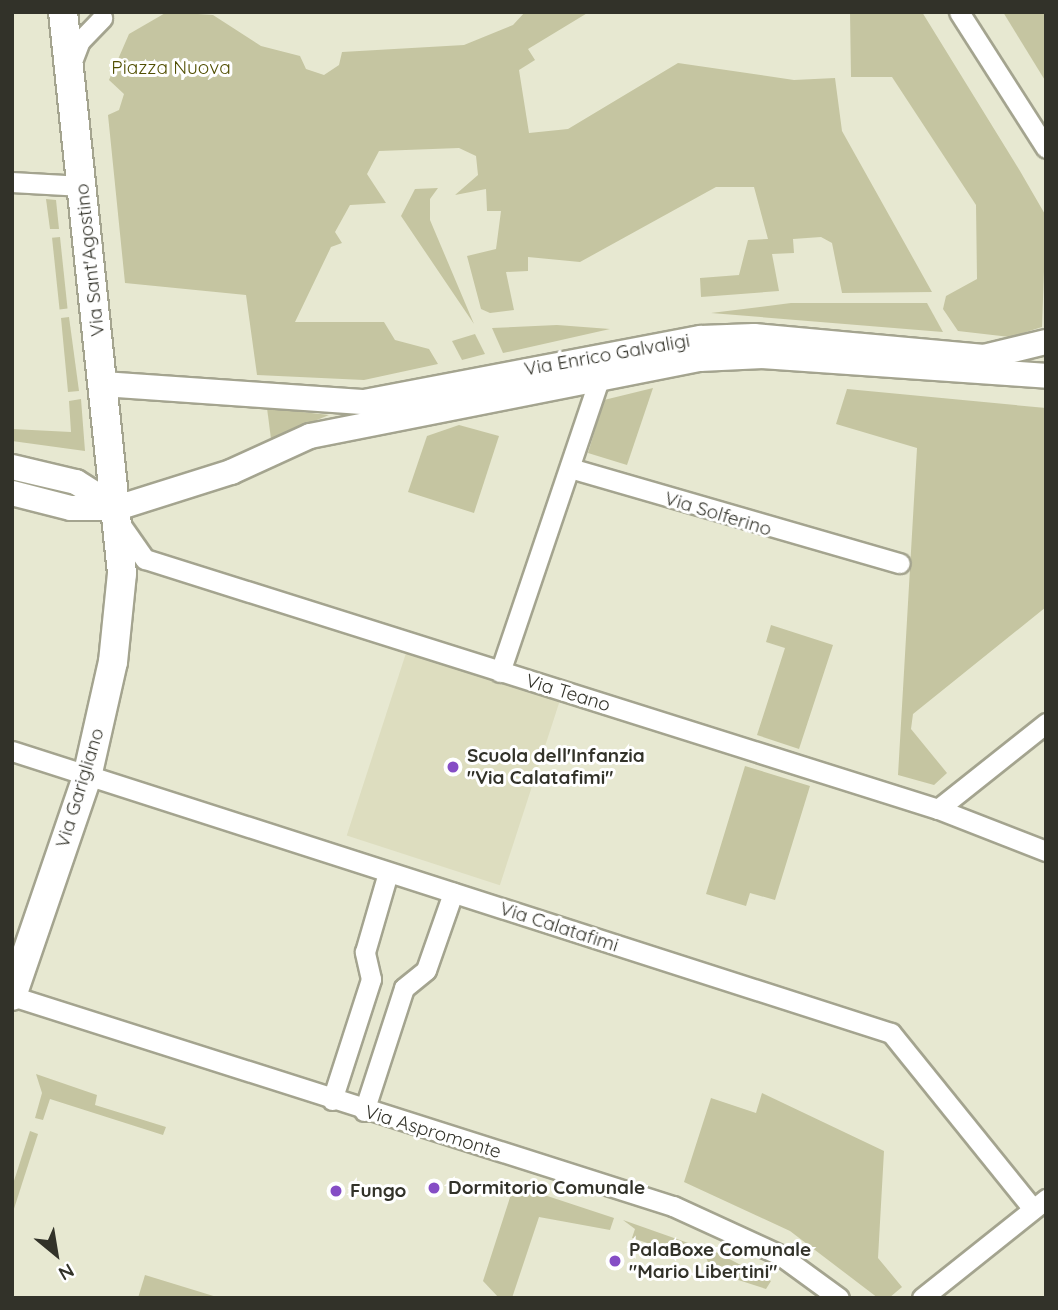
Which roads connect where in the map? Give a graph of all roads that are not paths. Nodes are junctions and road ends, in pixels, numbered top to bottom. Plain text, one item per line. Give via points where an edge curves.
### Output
1 (65, 12) edge
2 (959, 12) edge
3 (106, 15) edge
4 (70, 68) junction
5 (1046, 148) edge
6 (12, 183) edge
7 (82, 186) junction
8 (1046, 342) edge
9 (600, 376) junction
10 (1046, 376) edge
11 (565, 383) junction
12 (104, 384) junction
13 (337, 402) junction
14 (584, 417) junction
15 (339, 429) junction
16 (12, 467) edge
17 (570, 468) junction
18 (12, 493) edge
19 (117, 508) junction
20 (900, 564) dead end
21 (134, 566) junction
22 (500, 672) junction
23 (1046, 723) edge
24 (12, 751) edge
25 (86, 777) junction
26 (938, 809) junction
27 (1046, 850) edge
28 (388, 873) junction
29 (453, 893) junction
30 (12, 996) edge
31 (332, 1100) junction
32 (364, 1111) junction
33 (1039, 1204) edge
34 (839, 1298) edge
35 (922, 1298) edge

1 - 3 street via 81,21
1 - 4 main road, Via Sant'Agostino
2 - 5 street
3 - 4 street via 80,41
4 - 7 main road, Via Sant'Agostino
6 - 7 street
7 - 12 main road, Via Sant'Agostino
8 - 13 street, Via Enrico Galvaligi via 984,357 754,336 701,338 394,398
9 - 10 street, Via Enrico Galvaligi via 731,356
9 - 11 street, Via Enrico Galvaligi
9 - 14 street
11 - 14 street
11 - 15 street, Via Enrico Galvaligi
12 - 13 street, Via Enrico Galvaligi
12 - 19 main road, Via Sant'Agostino
13 - 15 street
14 - 17 street
15 - 19 street, Via Enrico Galvaligi
16 - 19 street via 76,482
17 - 20 street, Via Solferino
17 - 22 street
18 - 19 street, Via Enrico Galvaligi via 71,508
19 - 21 main road, Via Garigliano
21 - 22 street, Via Teano
21 - 25 main road, Via Garigliano
22 - 26 street, Via Teano
23 - 26 street
24 - 25 street, Via Calatafimi
25 - 28 street, Via Calatafimi
25 - 30 main road, Via Garigliano
26 - 27 street, Via Teano
28 - 29 street, Via Calatafimi
28 - 31 street via 365,952 370,979
29 - 32 street via 426,970 404,988
29 - 33 street, Via Calatafimi via 891,1034
30 - 31 street, Via Aspromonte
31 - 32 street, Via Aspromonte
32 - 34 street, Via Aspromonte via 715,1222 780,1255
33 - 35 street

